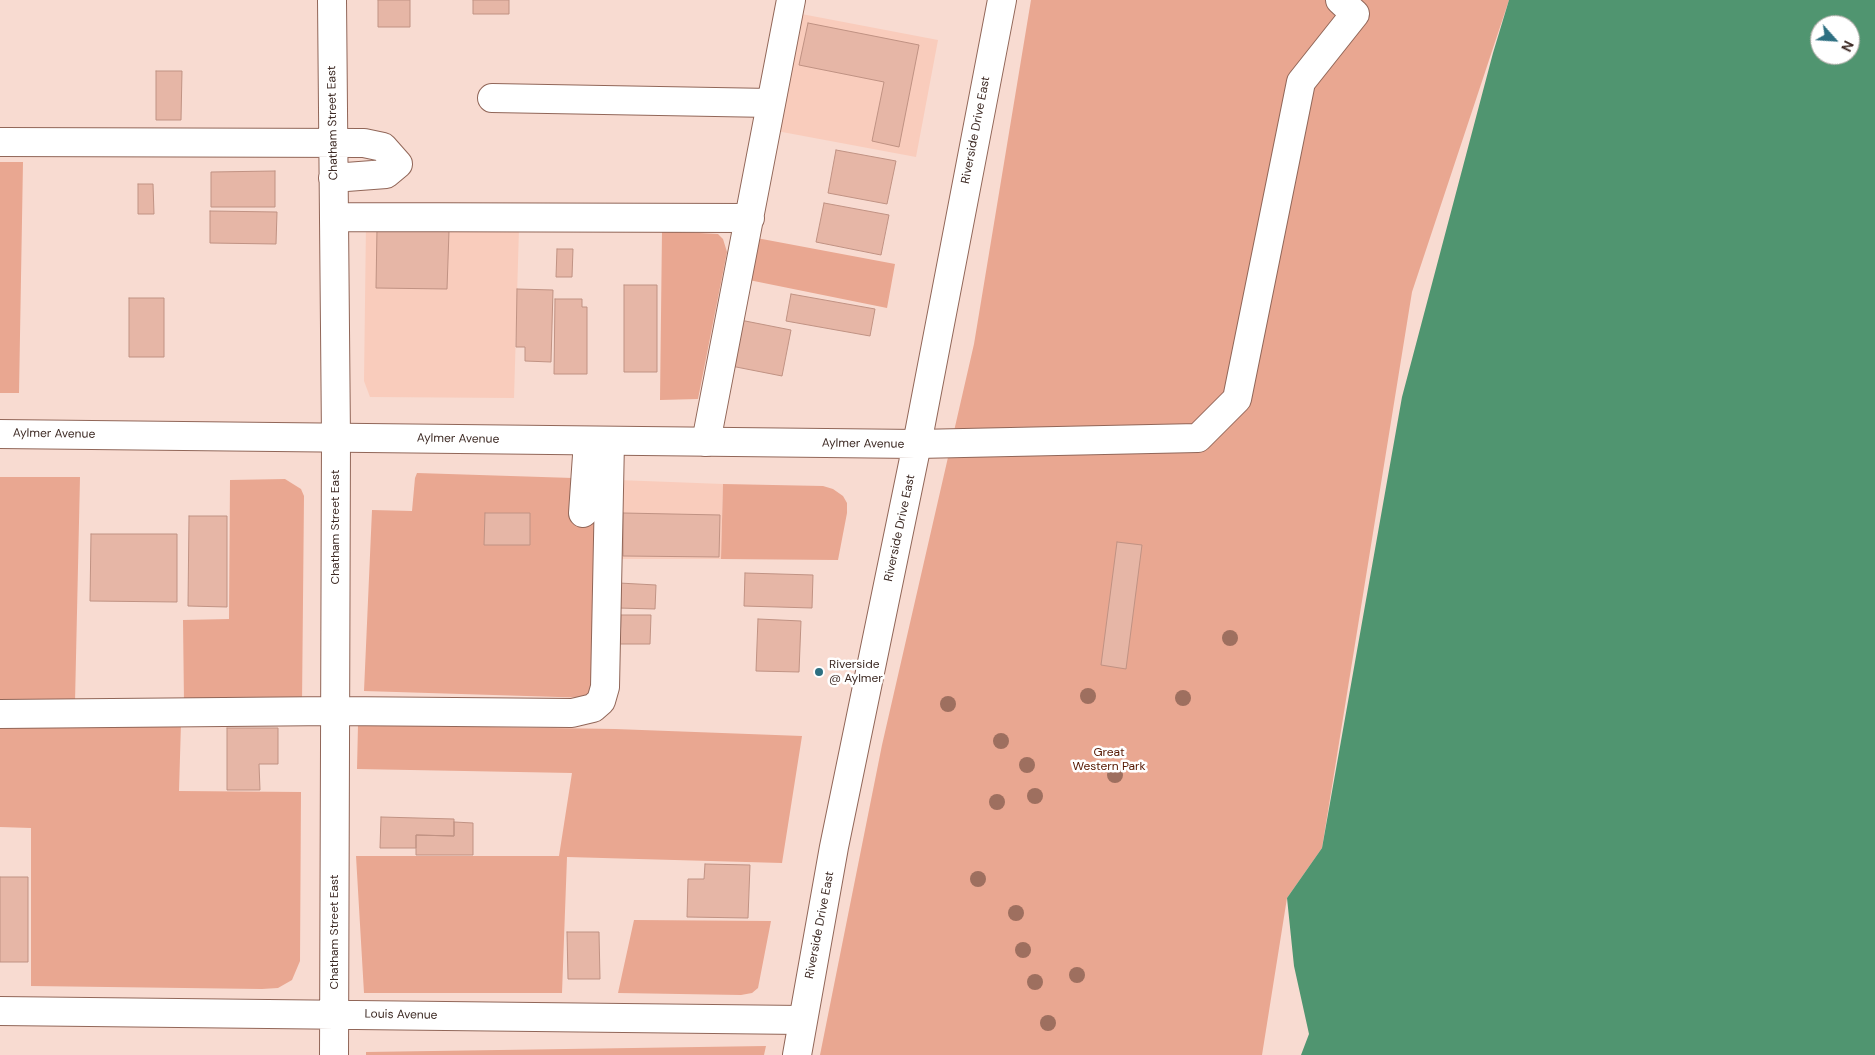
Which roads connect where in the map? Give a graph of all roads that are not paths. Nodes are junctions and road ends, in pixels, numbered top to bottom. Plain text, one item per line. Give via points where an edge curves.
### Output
1 (332, 0) edge
2 (791, 0) edge
3 (1002, 0) edge
4 (1354, 5) edge
5 (492, 98) dead end
6 (771, 103) junction
7 (0, 142) edge
8 (333, 143) junction
9 (333, 178) junction
10 (334, 217) junction
11 (750, 218) junction
12 (0, 434) edge
13 (336, 438) junction
14 (599, 441) junction
15 (706, 442) junction
16 (917, 444) junction
17 (583, 513) dead end
18 (336, 711) junction
19 (0, 714) edge
20 (0, 1011) edge
21 (335, 1015) junction
22 (802, 1020) junction
23 (334, 1055) edge
24 (797, 1055) edge

1 - 8 street, Chatham Street East
2 - 6 street
3 - 16 street, Riverside Drive East
4 - 16 street, Aylmer Avenue via 1301,82 1237,399 1198,438
5 - 6 street
6 - 11 street
7 - 8 street
8 - 9 street, Chatham Street East
8 - 9 street via 384,147 398,164 386,174
9 - 10 street, Chatham Street East
10 - 11 street
10 - 13 street, Chatham Street East
11 - 15 street
12 - 13 street, Aylmer Avenue
13 - 14 street, Aylmer Avenue
13 - 18 street, Chatham Street East
14 - 15 street, Aylmer Avenue
14 - 17 street
14 - 18 street via 605,687 598,706 572,713
15 - 16 street, Aylmer Avenue
16 - 22 street, Riverside Drive East
18 - 19 street
18 - 21 street, Chatham Street East
20 - 21 street, Louis Avenue
21 - 22 street, Louis Avenue
21 - 23 street, Chatham Street East
22 - 24 street, Riverside Drive East

